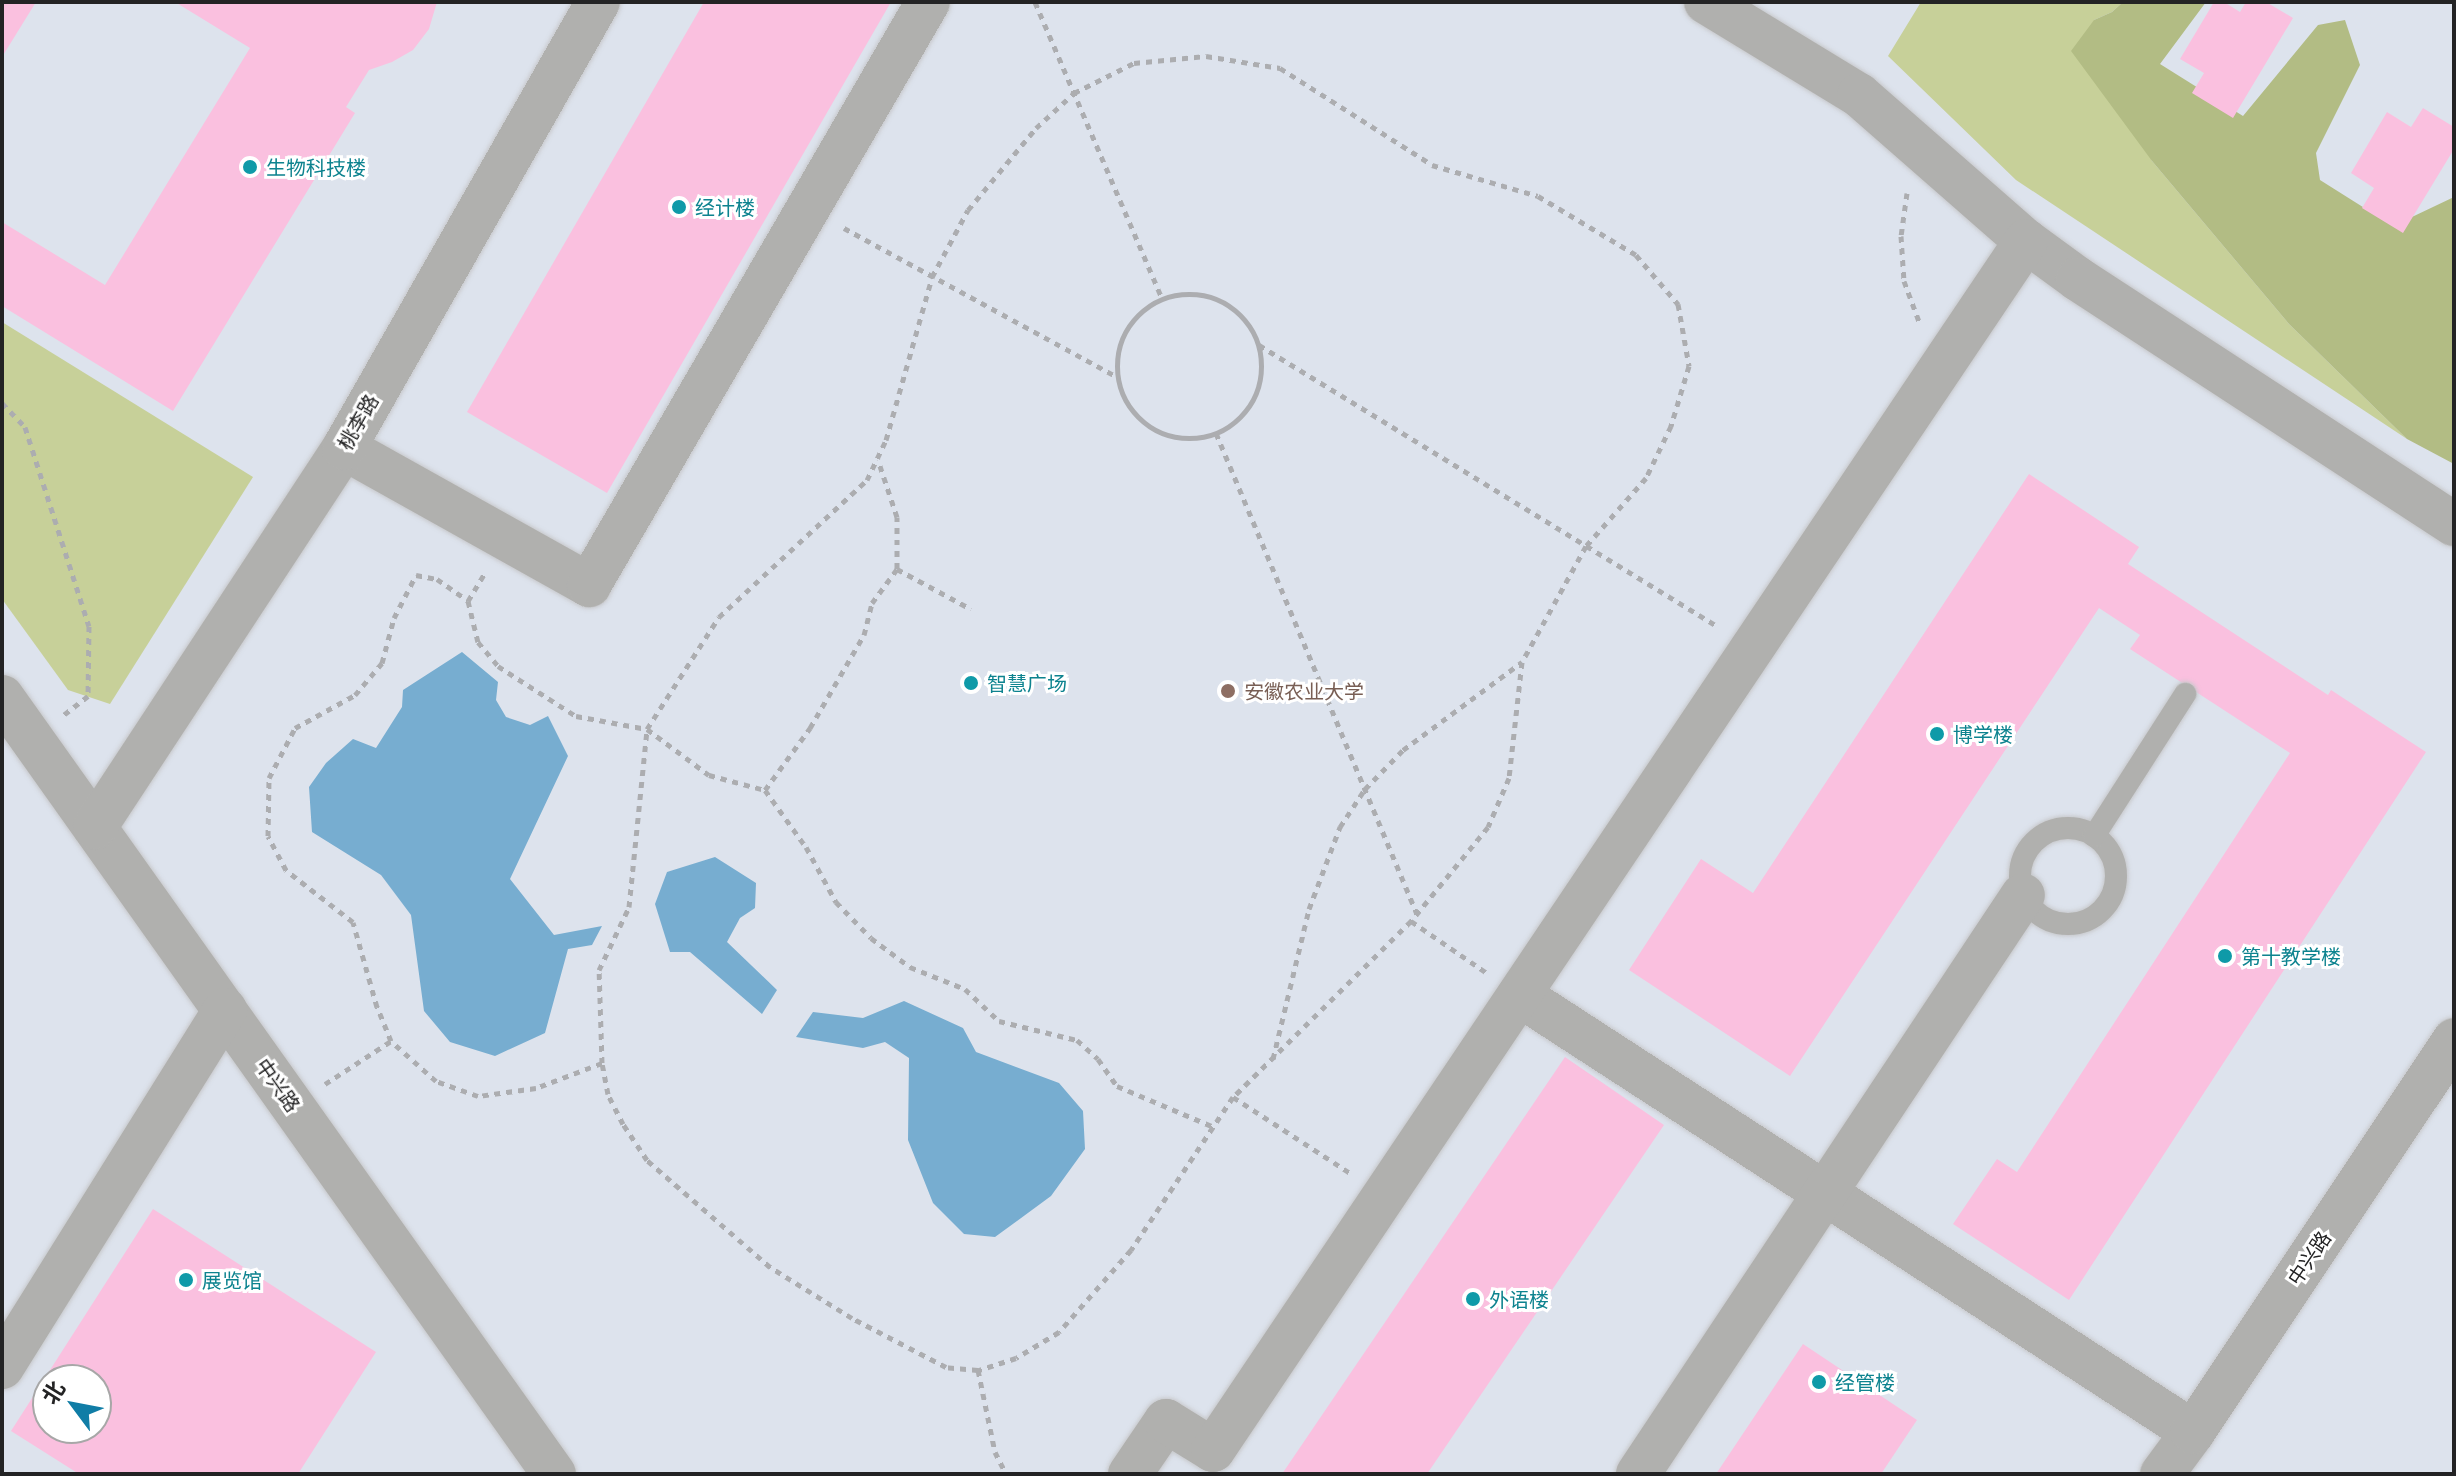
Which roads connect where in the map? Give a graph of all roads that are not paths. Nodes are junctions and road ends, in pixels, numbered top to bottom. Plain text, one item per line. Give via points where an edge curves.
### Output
1 (598, 2) edge
2 (928, 2) edge
3 (1706, 2) edge
4 (2026, 241) junction
5 (344, 448) junction
6 (2454, 524) edge
7 (2185, 694) dead end
8 (2, 697) edge
9 (95, 827) junction
10 (2094, 836) junction
11 (2023, 895) junction
12 (1521, 996) junction
13 (225, 1010) junction
14 (2454, 1040) edge
15 (1826, 1194) junction
16 (2, 1367) edge
17 (2193, 1432) junction
18 (554, 1474) edge
19 (1130, 1474) edge
20 (1638, 1474) edge
21 (2162, 1474) edge

1 - 5 street, 桃李路
2 - 5 street via 589,585
3 - 4 street via 1859,95
4 - 6 street
4 - 12 street
5 - 9 street, 桃李路
7 - 10 lane
8 - 9 street, 中兴路
9 - 13 street, 中兴路
10 - 11 lane via 2069,827 2039,838 2021,863
10 - 11 lane via 2115,866 2115,882 2102,910 2089,920 2058,923 2031,908
11 - 15 street
12 - 15 street
12 - 19 street via 1213,1450 1166,1421
13 - 16 street
13 - 18 street, 中兴路
14 - 17 street, 中兴路
15 - 17 street
15 - 20 street
17 - 21 street, 中兴路

